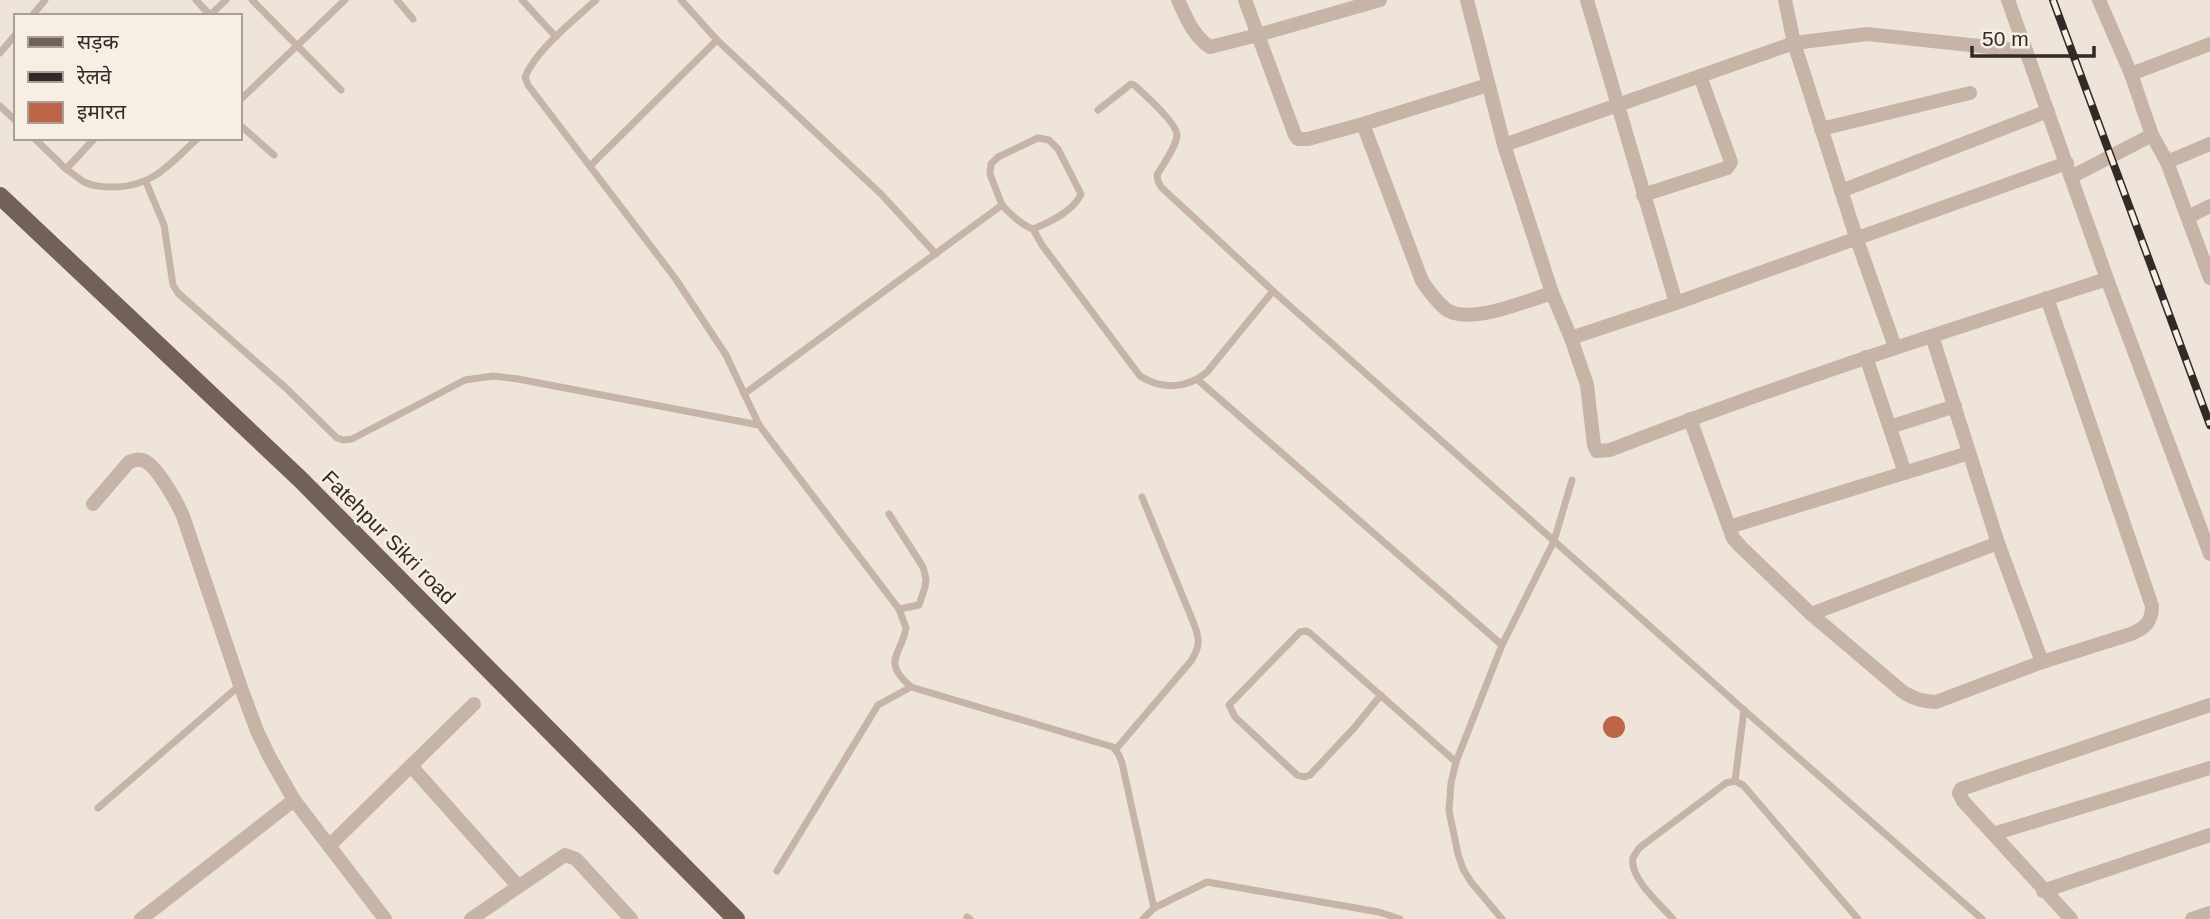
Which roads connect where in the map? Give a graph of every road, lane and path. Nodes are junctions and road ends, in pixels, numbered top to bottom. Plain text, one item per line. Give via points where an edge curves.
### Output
1 (45, 0) edge
2 (196, 0) edge
3 (226, 0) edge
4 (252, 0) edge
5 (345, 0) edge
6 (397, 0) edge
7 (522, 0) edge
8 (596, 0) edge
9 (681, 0) edge
10 (1178, 0) edge
11 (1245, 0) edge
12 (1380, 0) edge
13 (1467, 0) edge
14 (1587, 0) edge
15 (1786, 0) edge
16 (2008, 0) edge
17 (2099, 0) edge
18 (34, 14) edge
19 (208, 14) edge
20 (210, 14) edge
21 (413, 19) dead end
22 (1258, 35) junction
23 (14, 36) edge
24 (556, 37) junction
25 (718, 40) junction
26 (1794, 43) junction
27 (297, 44) junction
28 (2210, 44) edge
29 (2026, 51) junction
30 (0, 53) edge
31 (2131, 74) junction
32 (1700, 76) junction
33 (1489, 85) junction
34 (341, 90) dead end
35 (1970, 93) dead end
36 (242, 98) edge
37 (1616, 105) junction
38 (0, 106) edge
39 (1098, 110) dead end
40 (2048, 111) junction
41 (14, 119) edge
42 (1363, 124) junction
43 (242, 127) edge
44 (1821, 129) junction
45 (2152, 135) junction
46 (36, 140) edge
47 (93, 140) edge
48 (196, 140) edge
49 (2210, 144) edge
50 (1504, 145) junction
51 (274, 155) dead end
52 (2167, 162) junction
53 (590, 166) junction
54 (66, 169) junction
55 (2069, 170) junction
56 (146, 182) junction
57 (1841, 191) junction
58 (1643, 195) junction
59 (0, 196) edge
60 (1002, 205) junction
61 (2210, 206) edge
62 (2188, 217) junction
63 (1033, 229) junction
64 (1856, 237) junction
65 (936, 254) junction
66 (2210, 278) edge
67 (2107, 279) junction
68 (1273, 291) junction
69 (1552, 293) junction
70 (2047, 298) junction
71 (1676, 303) junction
72 (1932, 336) junction
73 (1571, 338) junction
74 (1895, 348) junction
75 (1866, 357) junction
76 (1198, 380) junction
77 (744, 394) junction
78 (1955, 406) junction
79 (1690, 419) junction
80 (759, 425) junction
81 (1890, 427) junction
82 (1969, 453) junction
83 (1905, 473) junction
84 (1573, 480) dead end
85 (1142, 497) dead end
86 (93, 504) dead end
87 (888, 514) dead end
88 (1729, 527) junction
89 (1554, 541) junction
90 (1998, 543) junction
91 (2210, 554) edge
92 (899, 609) junction
93 (1811, 614) junction
94 (1502, 645) junction
95 (2042, 662) junction
96 (240, 685) junction
97 (911, 687) junction
98 (1381, 695) junction
99 (474, 704) dead end
100 (2210, 705) edge
101 (1744, 710) junction
102 (1116, 749) junction
103 (1456, 762) junction
104 (411, 766) junction
105 (2210, 768) edge
106 (1735, 781) junction
107 (294, 800) junction
108 (97, 808) dead end
109 (1993, 834) junction
110 (2210, 835) edge
111 (329, 846) junction
112 (777, 871) dead end
113 (518, 886) junction
114 (2043, 891) junction
115 (1154, 908) junction
116 (2210, 914) edge
117 (141, 919) edge
118 (385, 919) edge
119 (471, 919) edge
120 (632, 919) edge
121 (736, 919) edge
122 (1143, 919) edge
123 (1400, 919) edge
124 (1502, 919) edge
125 (1673, 919) edge
126 (1858, 919) edge
127 (1982, 919) edge
128 (2071, 919) edge
129 (2192, 919) edge

1 - 18 lane
2 - 19 lane
3 - 20 lane
4 - 27 lane
5 - 27 lane
6 - 21 lane
7 - 24 lane
8 - 24 lane
9 - 25 lane
10 - 22 street via 1192,29 1210,47
11 - 22 street
12 - 22 street
13 - 33 street
14 - 37 street
15 - 26 street
16 - 29 street
17 - 31 street
22 - 42 street via 1298,139
23 - 30 lane
24 - 53 lane via 525,77
25 - 53 lane
25 - 65 lane via 882,195
26 - 29 street via 1867,34
26 - 32 street
26 - 44 street
27 - 34 lane
27 - 36 lane
28 - 31 street
29 - 40 street
31 - 45 street
32 - 37 street
32 - 58 street via 1731,162 1727,168
33 - 42 street
33 - 50 street
35 - 44 street
37 - 50 street
37 - 58 street
38 - 41 lane
39 - 68 lane via 1131,84 1172,123 1176,141 1157,175 1161,187
40 - 55 street
40 - 57 street
42 - 69 street via 1422,281 1448,310 1479,315
43 - 51 lane
44 - 57 street
45 - 52 street
45 - 55 street
46 - 54 lane
47 - 54 lane
48 - 56 lane
49 - 52 street
50 - 69 street
52 - 62 street
53 - 77 lane via 675,278 726,355
54 - 56 lane via 86,183 104,187
55 - 64 street
55 - 67 street
56 - 80 lane via 164,225 178,293 337,438 352,439 465,380 493,376
57 - 64 street
58 - 71 street
59 - 121 main road, Fatehpur Sikri road via 300,479
60 - 63 lane
60 - 63 lane via 989,174 991,164 1038,138 1049,140 1081,194 1077,203
60 - 65 lane
61 - 62 street
62 - 66 street
63 - 76 lane via 1140,376 1166,386
64 - 71 street
64 - 74 street
65 - 77 lane
67 - 70 street
67 - 91 street
68 - 76 lane
68 - 89 lane
69 - 73 street
70 - 72 street
70 - 95 street via 2152,617 2144,628
71 - 73 street
72 - 74 street
72 - 78 street
73 - 79 street via 1587,385 1597,451
74 - 75 street
75 - 79 street
75 - 81 street
76 - 94 lane
77 - 80 lane
78 - 81 street
78 - 82 street
79 - 88 street
80 - 92 lane
81 - 83 street
82 - 83 street
82 - 90 street
83 - 88 street
84 - 89 lane
85 - 102 lane via 1199,645 1192,661
86 - 96 street via 129,462 143,460 150,466 179,507
87 - 92 lane via 926,579 919,605
88 - 93 street via 1741,547
89 - 94 lane
89 - 101 lane
90 - 93 street
90 - 95 street
92 - 97 lane via 906,628 895,664
93 - 95 street via 1903,692 1924,702 1936,702
94 - 103 lane
96 - 107 street via 257,731
96 - 108 lane
97 - 102 lane
97 - 112 lane via 878,705
98 - 98 lane via 1306,631 1228,705 1236,718 1304,777
98 - 103 lane
99 - 104 street
100 - 109 street via 1961,789 1963,800
101 - 106 lane
101 - 127 lane
102 - 115 lane
103 - 124 lane via 1449,811 1458,854 1471,882
104 - 111 street
104 - 113 street
105 - 109 street
106 - 125 lane via 1726,783 1639,848 1633,858 1637,879
106 - 126 lane
107 - 111 street
107 - 117 street
109 - 114 street
110 - 114 street
111 - 118 street
113 - 119 street
113 - 120 street via 559,858 571,856
114 - 128 street
115 - 122 lane
115 - 123 lane via 1198,885 1215,882
116 - 129 street

